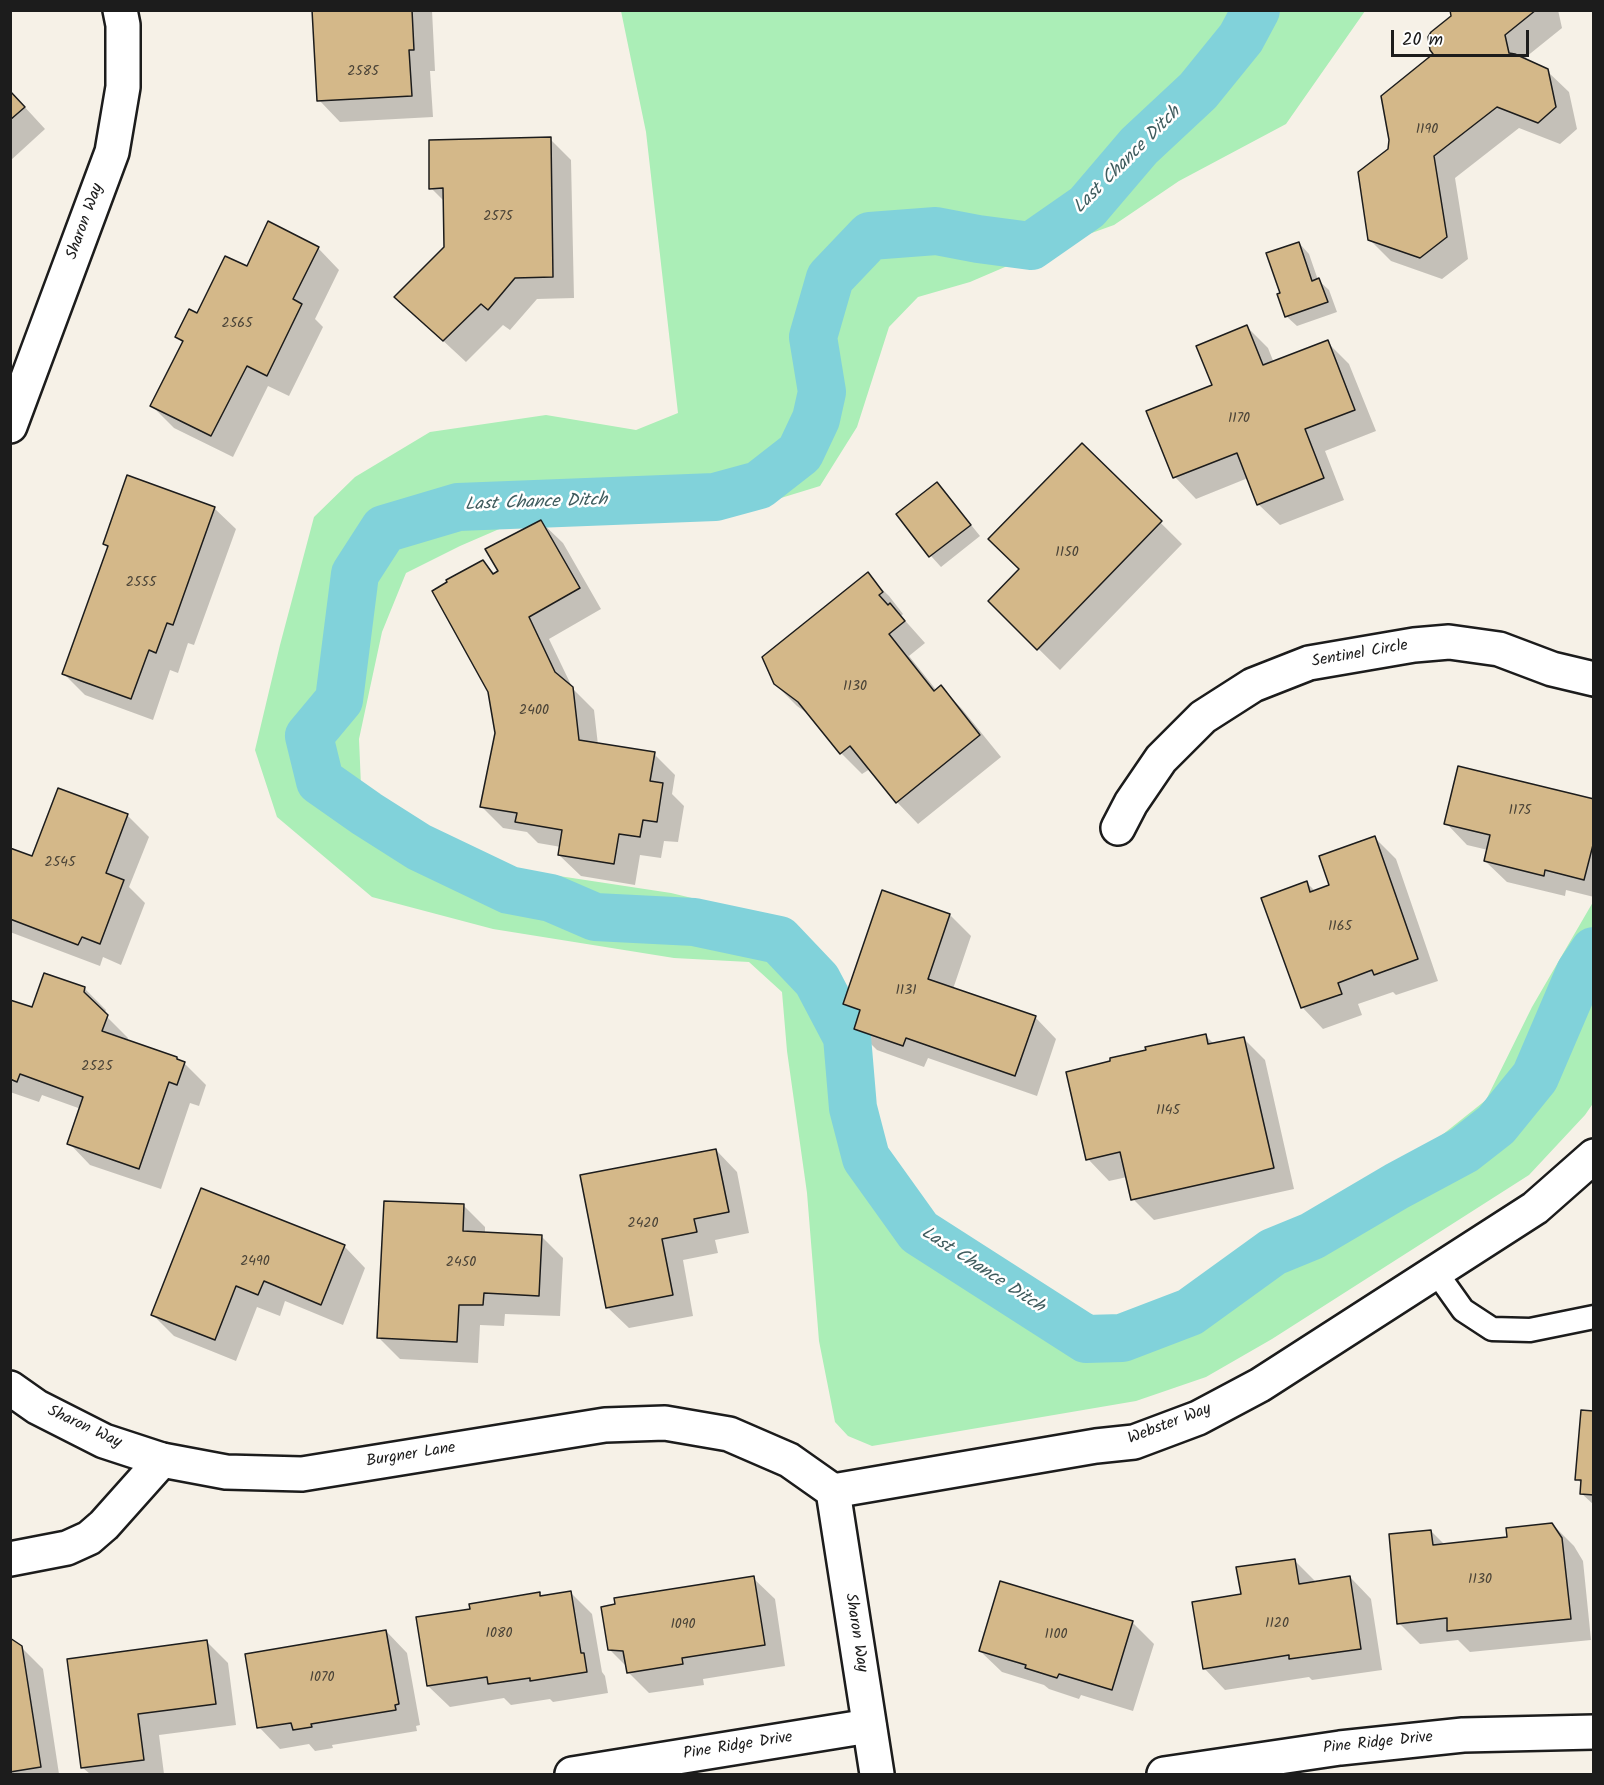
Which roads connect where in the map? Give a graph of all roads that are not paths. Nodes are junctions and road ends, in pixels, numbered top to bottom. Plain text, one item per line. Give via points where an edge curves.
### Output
1 (120, 10) edge
2 (10, 426) edge
3 (1593, 679) edge
4 (1118, 828) dead end
5 (1593, 1156) edge
6 (1436, 1272) junction
7 (1593, 1317) edge
8 (10, 1388) edge
9 (162, 1460) junction
10 (833, 1491) junction
11 (10, 1559) edge
12 (869, 1726) junction
13 (1593, 1732) edge
14 (572, 1774) edge
15 (877, 1774) edge
16 (1164, 1774) edge

1 - 2 street, Sharon Way via 123,87 112,152
3 - 4 street, Sentinel Circle via 1499,649 1449,642 1309,663 1253,686 1203,717 1161,759
5 - 6 street, Webster Way via 1535,1208
6 - 7 lane via 1463,1310 1492,1329 1530,1330
6 - 10 street, Webster Way via 1260,1385 1198,1418 1134,1442
8 - 9 street, Sharon Way via 37,1407 104,1441
9 - 10 street, Burgner Lane via 226,1472 302,1474 605,1425 664,1423 729,1434 789,1460
9 - 11 street via 89,1538 67,1548
10 - 12 street, Sharon Way
12 - 14 street, Pine Ridge Drive
12 - 15 street, Sharon Way
13 - 16 street, Pine Ridge Drive via 1452,1736

